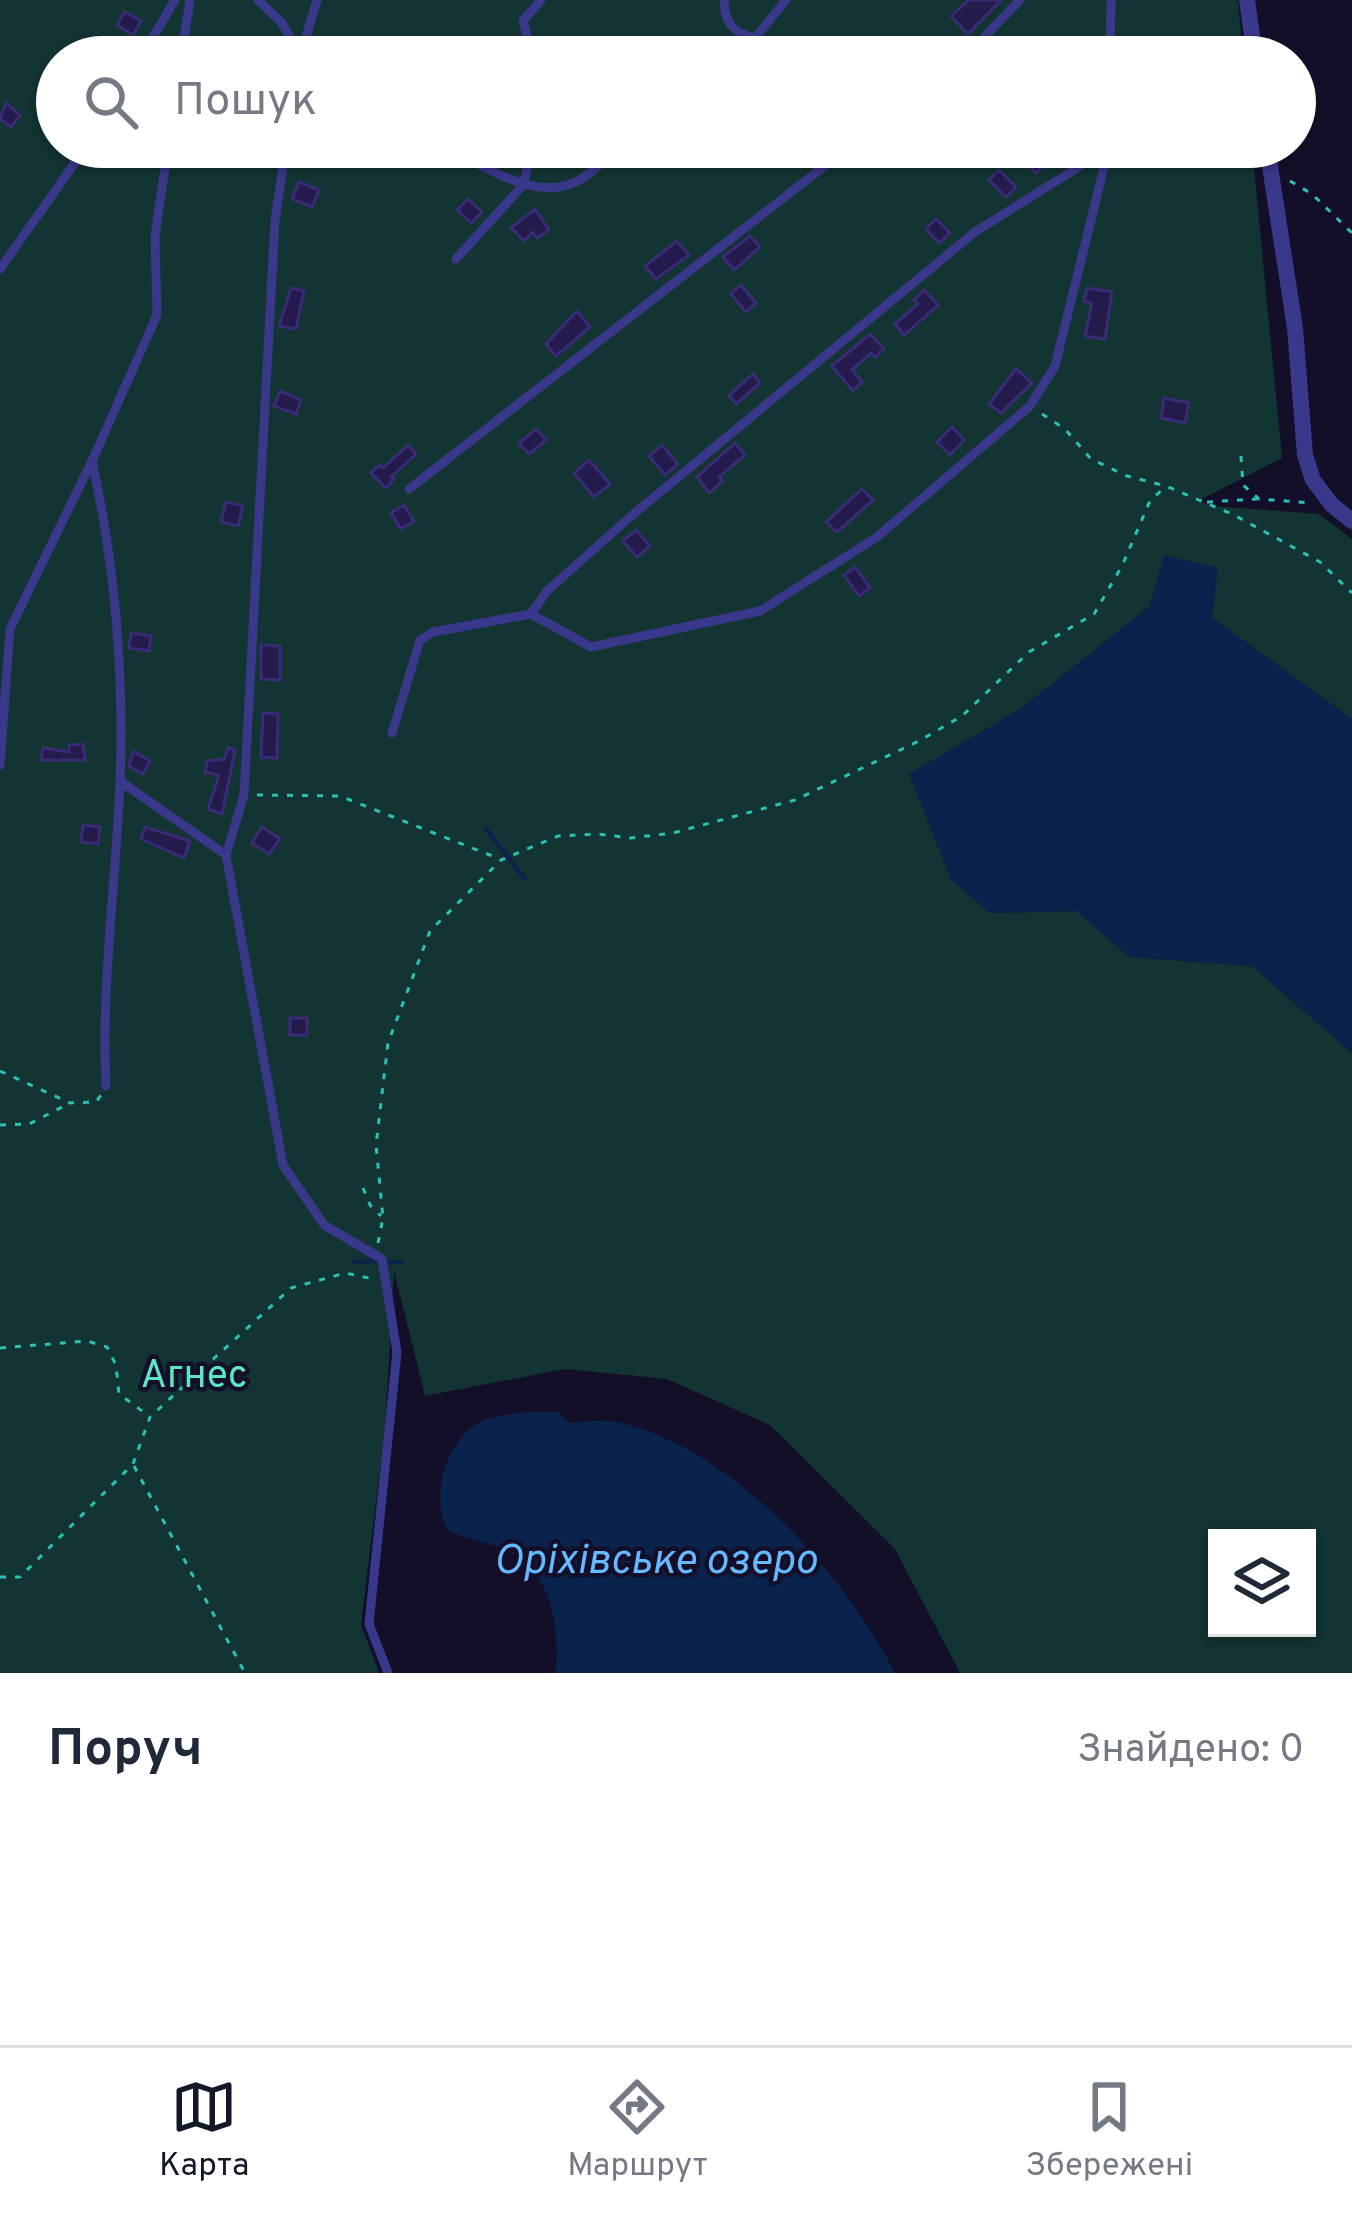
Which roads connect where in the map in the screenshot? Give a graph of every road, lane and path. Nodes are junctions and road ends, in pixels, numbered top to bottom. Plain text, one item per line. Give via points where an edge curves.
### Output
1 (176, 0) edge
2 (190, 0) edge
3 (258, 0) edge
4 (317, 0) edge
5 (541, 0) edge
6 (724, 0) edge
7 (786, 0) edge
8 (1020, 0) edge
9 (1111, 0) edge
10 (1247, 0) edge
11 (154, 36) edge
12 (184, 36) edge
13 (289, 36) edge
14 (307, 36) edge
15 (528, 36) edge
16 (747, 36) edge
17 (757, 36) edge
18 (985, 36) edge
19 (1110, 36) edge
20 (1252, 36) edge
21 (71, 168) edge
22 (165, 168) edge
23 (283, 168) edge
24 (489, 168) edge
25 (527, 168) edge
26 (593, 168) edge
27 (822, 168) edge
28 (1076, 168) edge
29 (1104, 168) edge
30 (1270, 168) edge
31 (1271, 180) junction
32 (524, 184) junction
33 (1352, 233) edge
34 (456, 259) dead end
35 (0, 269) edge
36 (1030, 406) junction
37 (1241, 456) dead end
38 (92, 461) junction
39 (1166, 486) junction
40 (409, 489) dead end
41 (1259, 499) junction
42 (1203, 502) junction
43 (1332, 505) junction
44 (1352, 520) edge
45 (1352, 593) edge
46 (531, 614) junction
47 (392, 733) dead end
48 (0, 765) edge
49 (120, 781) junction
50 (244, 795) junction
51 (226, 855) junction
52 (502, 860) junction
53 (0, 1071) edge
54 (106, 1086) joint
55 (70, 1103) junction
56 (0, 1125) edge
57 (363, 1188) dead end
58 (383, 1218) junction
59 (376, 1255) junction
60 (388, 1281) junction
61 (0, 1348) edge
62 (151, 1417) junction
63 (133, 1464) junction
64 (0, 1577) edge
65 (245, 1673) edge
66 (388, 1673) edge

1 - 11 lane
2 - 12 lane
3 - 13 lane
4 - 14 lane
5 - 15 lane via 524,21
6 - 16 lane via 725,20
7 - 17 lane
8 - 18 lane
9 - 19 lane
10 - 20 street
21 - 35 lane
22 - 38 lane via 155,236 157,315
23 - 50 lane
24 - 32 lane
25 - 32 lane
26 - 32 lane via 573,183
27 - 40 lane
28 - 46 lane via 975,232 629,517
29 - 36 lane via 1055,366
30 - 31 street
31 - 33 path via 1296,182
31 - 43 street via 1305,455
32 - 34 lane
36 - 39 path via 1091,459
36 - 46 lane via 877,537 760,611 591,647
37 - 41 path via 1243,485
38 - 48 lane via 10,629
38 - 49 lane via 108,533
39 - 42 path
39 - 52 path via 1150,501 1094,614 1030,652 962,716 920,741 795,800 673,833 558,836
41 - 42 path
41 - 43 path
42 - 45 path via 1320,562
43 - 44 street
46 - 47 lane via 420,640
49 - 51 lane
49 - 54 lane
50 - 51 lane
50 - 52 path via 340,796
51 - 59 lane via 283,1165 324,1225
52 - 58 path via 430,931 388,1042 376,1145
53 - 55 path
54 - 55 path via 96,1102
55 - 56 path via 29,1124
57 - 58 path
58 - 59 path
59 - 60 lane
60 - 62 path via 345,1273 291,1288
60 - 66 lane via 397,1352 369,1624
61 - 62 path via 87,1341 107,1347 119,1394
62 - 63 path
63 - 64 path via 20,1577
63 - 65 path

